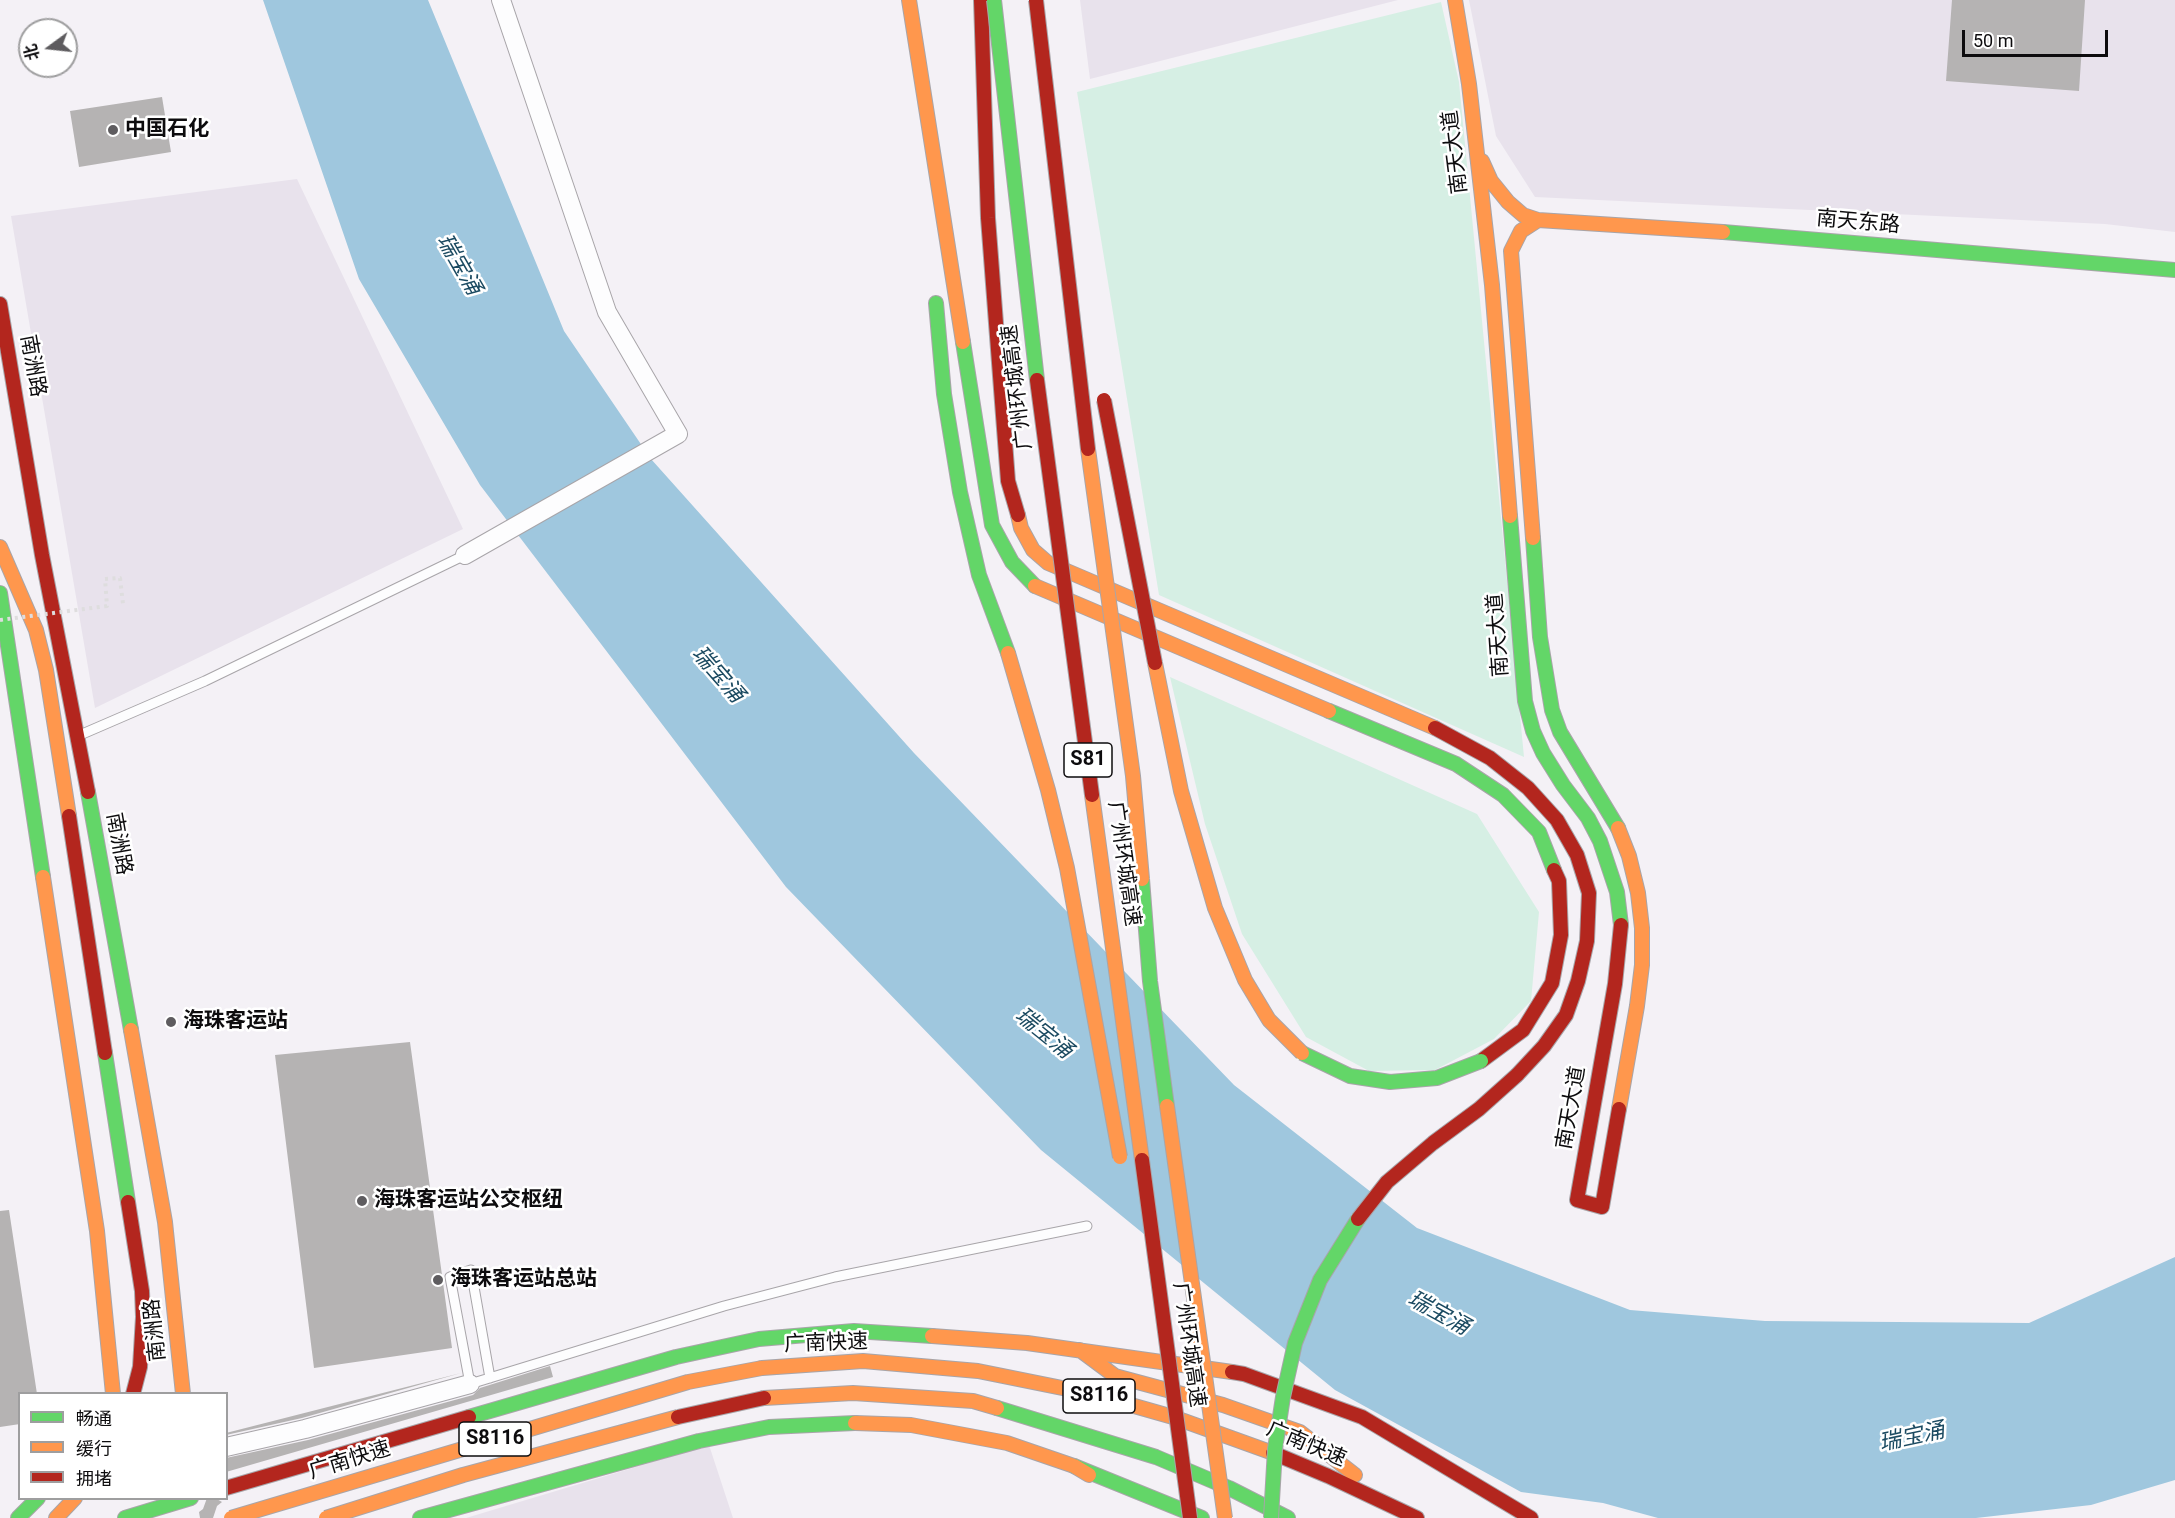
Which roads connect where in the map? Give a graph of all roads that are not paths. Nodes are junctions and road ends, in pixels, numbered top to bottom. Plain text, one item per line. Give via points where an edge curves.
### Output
1 (501, 0) edge
2 (981, 0) edge
3 (994, 0) edge
4 (1036, 0) edge
5 (1043, 0) edge
6 (1455, 0) edge
7 (909, 1) edge
8 (1477, 150) junction
9 (1070, 177) dead end
10 (927, 204) dead end
11 (1538, 220) junction
12 (2175, 270) edge
13 (934, 287) dead end
14 (0, 304) edge
15 (1102, 383) dead end
16 (0, 548) edge
17 (465, 555) joint
18 (0, 593) edge
19 (6, 672) edge
20 (78, 736) junction
21 (1123, 1174) dead end
22 (165, 1222) junction
23 (1087, 1226) dead end
24 (97, 1232) junction
25 (1150, 1328) dead end
26 (107, 1329) junction
27 (1080, 1350) junction
28 (490, 1378) junction
29 (98, 1379) dead end
30 (470, 1384) junction
31 (113, 1392) edge
32 (134, 1392) edge
33 (183, 1392) edge
34 (228, 1448) edge
35 (1074, 1466) junction
36 (228, 1487) edge
37 (36, 1500) edge
38 (73, 1500) edge
39 (136, 1500) edge
40 (191, 1502) edge
41 (1134, 1505) dead end
42 (1399, 1509) junction
43 (140, 1516) edge
44 (18, 1518) edge
45 (56, 1518) edge
46 (125, 1518) edge
47 (231, 1518) edge
48 (326, 1518) edge
49 (420, 1518) edge
50 (1187, 1518) edge
51 (1202, 1518) edge
52 (1225, 1518) edge
53 (1270, 1518) edge
54 (1288, 1518) edge
55 (1417, 1518) edge
56 (1531, 1518) edge

1 - 17 street via 607,312 678,434
2 - 53 main road, bridge via 990,240 1008,482 1021,528 1033,550 1048,563 1447,734 1490,759 1528,788 1557,820 1577,855 1589,893 1587,941 1566,1015 1517,1075 1387,1182 1354,1224 1320,1280 1296,1343 1283,1397
3 - 50 main road, 广州环城高速 / S81, bridge via 1041,416
4 - 52 main road, 广州环城高速 / S81, bridge via 1095,502 1131,765 1150,981
5 - 9 main road
6 - 8 main road, 南天大道
7 - 10 main road
7 - 15 main road, bridge via 992,525 1012,562 1034,586 1455,764 1503,795 1539,832 1559,881 1561,935 1552,982 1523,1030 1481,1061 1437,1078 1390,1082 1350,1076 1302,1053 1269,1020 1245,980 1215,908 1181,791 1110,438
8 - 11 main road via 1491,181 1508,202 1523,215
8 - 11 main road, 南天大道 via 1492,285 1525,701 1543,753 1600,841 1617,892 1621,929 1615,984 1576,1200 1602,1207 1638,996 1642,928 1638,893 1625,846 1560,732 1546,680 1511,251 1521,231
11 - 12 main road, 南天东路 via 1681,228
13 - 21 main road, bridge via 944,394 960,492 979,575 1008,653 1068,868
14 - 20 main road, 南洲路 via 42,555
16 - 32 main road, bridge via 36,630 48,680 142,1291 140,1367
17 - 20 lane via 205,681
18 - 19 main road
19 - 24 main road
20 - 22 main road, 南洲路
22 - 24 main road via 148,1235 117,1240
22 - 33 main road, 南洲路
23 - 28 lane via 835,1277 724,1306
24 - 26 main road
25 - 50 main road
26 - 29 main road
26 - 31 main road
27 - 36 main road via 854,1331 759,1339 676,1357
27 - 42 main road via 1115,1376 1223,1405 1300,1432
27 - 56 main road via 1244,1374 1299,1393 1362,1417
28 - 30 lane
28 - 30 lane via 471,1270 450,1277
30 - 34 street
35 - 41 main road
35 - 49 main road via 1007,1443 911,1425 842,1422 770,1428 699,1441
35 - 51 main road
37 - 44 main road
38 - 45 main road
39 - 43 main road
40 - 43 main road
42 - 47 main road, 广南快速 / S8116, bridge via 1251,1444 1092,1394 978,1371 863,1361 762,1368 688,1382
42 - 55 main road, 广南快速 / S8116
43 - 46 main road
48 - 54 main road, S8116, bridge via 463,1475 695,1412 764,1398 853,1393 973,1401 1156,1457

